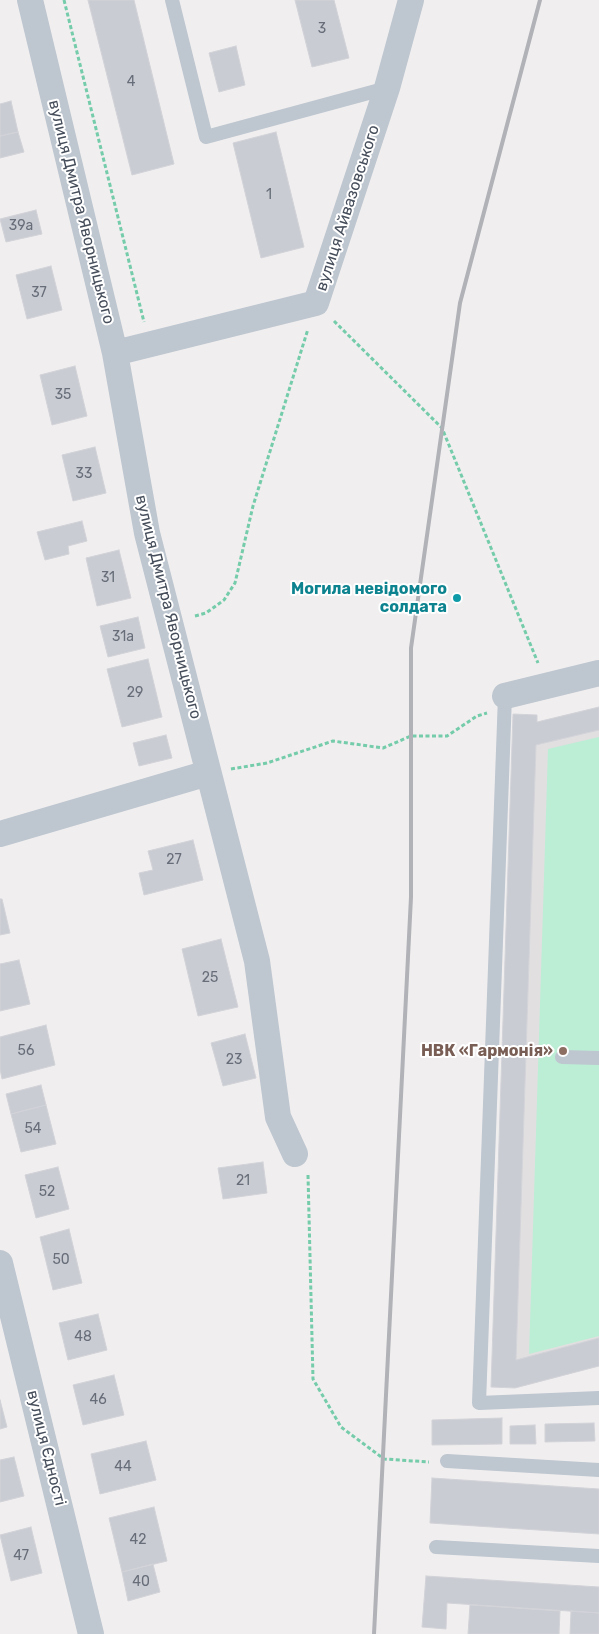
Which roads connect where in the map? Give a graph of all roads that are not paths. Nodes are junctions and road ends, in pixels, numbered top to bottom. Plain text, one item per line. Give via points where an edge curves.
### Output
1 (30, 0) edge
2 (172, 0) edge
3 (411, 0) edge
4 (387, 88) junction
5 (115, 353) junction
6 (599, 672) edge
7 (505, 702) joint
8 (208, 773) junction
9 (0, 834) edge
10 (562, 1057) dead end
11 (599, 1058) edge
12 (295, 1154) road end
13 (0, 1263) edge
14 (599, 1398) edge
15 (447, 1461) road end
16 (599, 1470) edge
17 (436, 1547) dead end
18 (599, 1556) edge
19 (92, 1634) edge

1 - 5 street, вулиця Дмитра Яворницького
2 - 4 lane via 206,137
3 - 4 street, вулиця Айвазовського
4 - 5 street, вулиця Айвазовського via 316,304
5 - 8 street, вулиця Дмитра Яворницького via 147,533
6 - 7 street via 548,685
7 - 14 lane via 479,1403
8 - 9 street
8 - 12 street, вулиця Дмитра Яворницького via 257,961 278,1117
10 - 11 lane
13 - 19 street, вулиця Єдності
15 - 16 lane
17 - 18 lane

